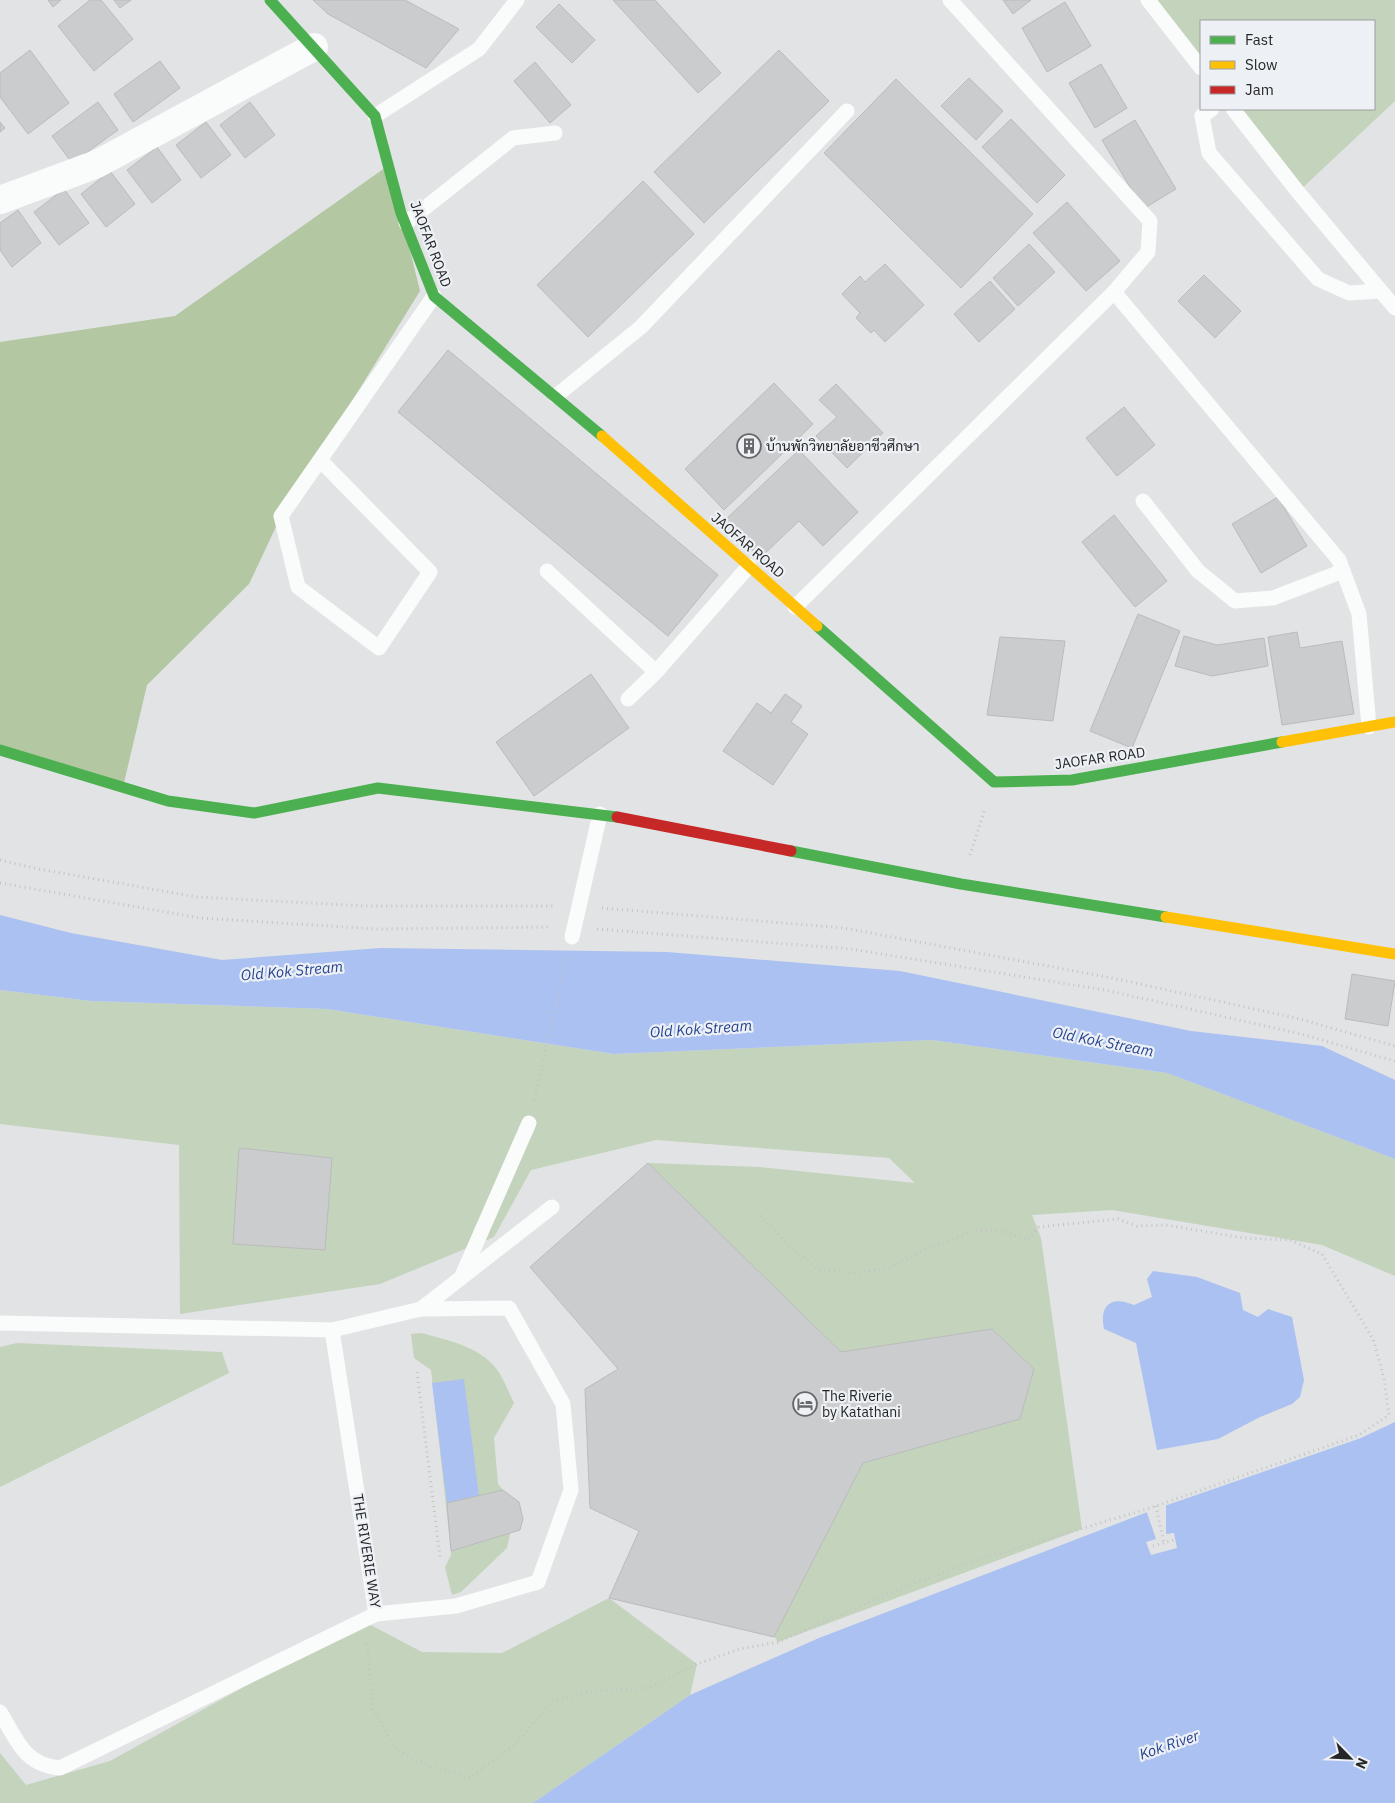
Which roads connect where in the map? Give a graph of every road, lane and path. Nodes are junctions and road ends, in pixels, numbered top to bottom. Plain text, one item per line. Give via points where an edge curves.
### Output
1 (270, 0) edge
2 (517, 0) edge
3 (950, 0) edge
4 (1148, 0) edge
5 (314, 47) junction
6 (1200, 67) edge
7 (1211, 110) edge
8 (1234, 110) edge
9 (847, 111) dead end
10 (375, 116) junction
11 (555, 133) dead end
12 (0, 200) edge
13 (406, 223) junction
14 (1380, 291) junction
15 (1114, 292) junction
16 (434, 296) junction
17 (1395, 308) edge
18 (556, 396) junction
19 (320, 460) junction
20 (1143, 501) dead end
21 (749, 566) junction
22 (547, 571) dead end
23 (1343, 571) junction
24 (795, 607) junction
25 (656, 672) junction
26 (628, 699) dead end
27 (1395, 722) edge
28 (1368, 726) junction
29 (0, 750) edge
30 (994, 782) junction
31 (600, 814) junction
32 (0, 860) edge
33 (0, 883) edge
34 (961, 884) junction
35 (579, 906) junction
36 (573, 932) junction
37 (1395, 954) edge
38 (1395, 1046) edge
39 (1395, 1062) edge
40 (529, 1123) joint
41 (552, 1207) dead end
42 (758, 1213) dead end
43 (461, 1278) junction
44 (421, 1309) junction
45 (0, 1323) edge
46 (332, 1330) junction
47 (417, 1372) dead end
48 (1156, 1506) junction
49 (1174, 1540) dead end
50 (1164, 1543) junction
51 (1153, 1546) dead end
52 (440, 1557) dead end
53 (370, 1618) junction
54 (0, 1712) edge

1 - 5 street, JAOFAR ROAD
2 - 10 lane via 479,48
3 - 15 lane via 1150,221 1148,252
4 - 6 lane
5 - 10 street, JAOFAR ROAD
5 - 12 street via 97,164
7 - 14 lane via 1202,116 1209,153 1318,279 1349,293
8 - 14 lane
9 - 18 lane via 641,327
10 - 13 street, JAOFAR ROAD
11 - 13 lane via 513,138
13 - 16 street, JAOFAR ROAD
14 - 17 lane
15 - 23 lane via 1339,560
15 - 24 lane
16 - 18 street, JAOFAR ROAD
16 - 19 lane
18 - 21 street, JAOFAR ROAD
19 - 19 lane via 430,572 378,648 298,587 281,516
20 - 23 lane via 1198,570 1235,601 1273,598
21 - 24 street, JAOFAR ROAD
21 - 25 lane
22 - 25 lane
23 - 28 lane via 1359,614
24 - 30 street, JAOFAR ROAD
25 - 26 lane
27 - 28 street, JAOFAR ROAD
28 - 30 street, JAOFAR ROAD via 1072,780
29 - 31 street via 168,801 254,813 378,788
30 - 34 path
31 - 34 street
31 - 35 lane
32 - 35 path via 197,897 366,906
33 - 36 path via 200,918 377,929
34 - 37 street
35 - 36 lane
35 - 38 path via 844,928 1112,978 1296,1018
36 - 39 path via 851,948 1095,988 1301,1034
36 - 40 path
40 - 43 lane
41 - 43 lane
42 - 48 path via 785,1242 818,1269 854,1273 889,1268 922,1251 977,1230 998,1230 1028,1240 1039,1228 1118,1219 1137,1226 1166,1226 1244,1238 1290,1240 1322,1254 1373,1339 1384,1378 1389,1415 1359,1435
43 - 44 lane
44 - 46 lane, THE RIVERIE WAY
44 - 53 lane, THE RIVERIE WAY via 510,1308 563,1404 571,1490 538,1582 456,1606
45 - 46 lane, THE RIVERIE WAY
46 - 53 lane, THE RIVERIE WAY
47 - 52 path
48 - 50 path
48 - 53 path via 974,1561 894,1591 778,1642 740,1649 697,1664 650,1688 593,1691 551,1702 515,1744 470,1778 430,1766 397,1751 373,1709
49 - 50 path
50 - 51 path
53 - 54 lane via 60,1768 35,1763 24,1752

